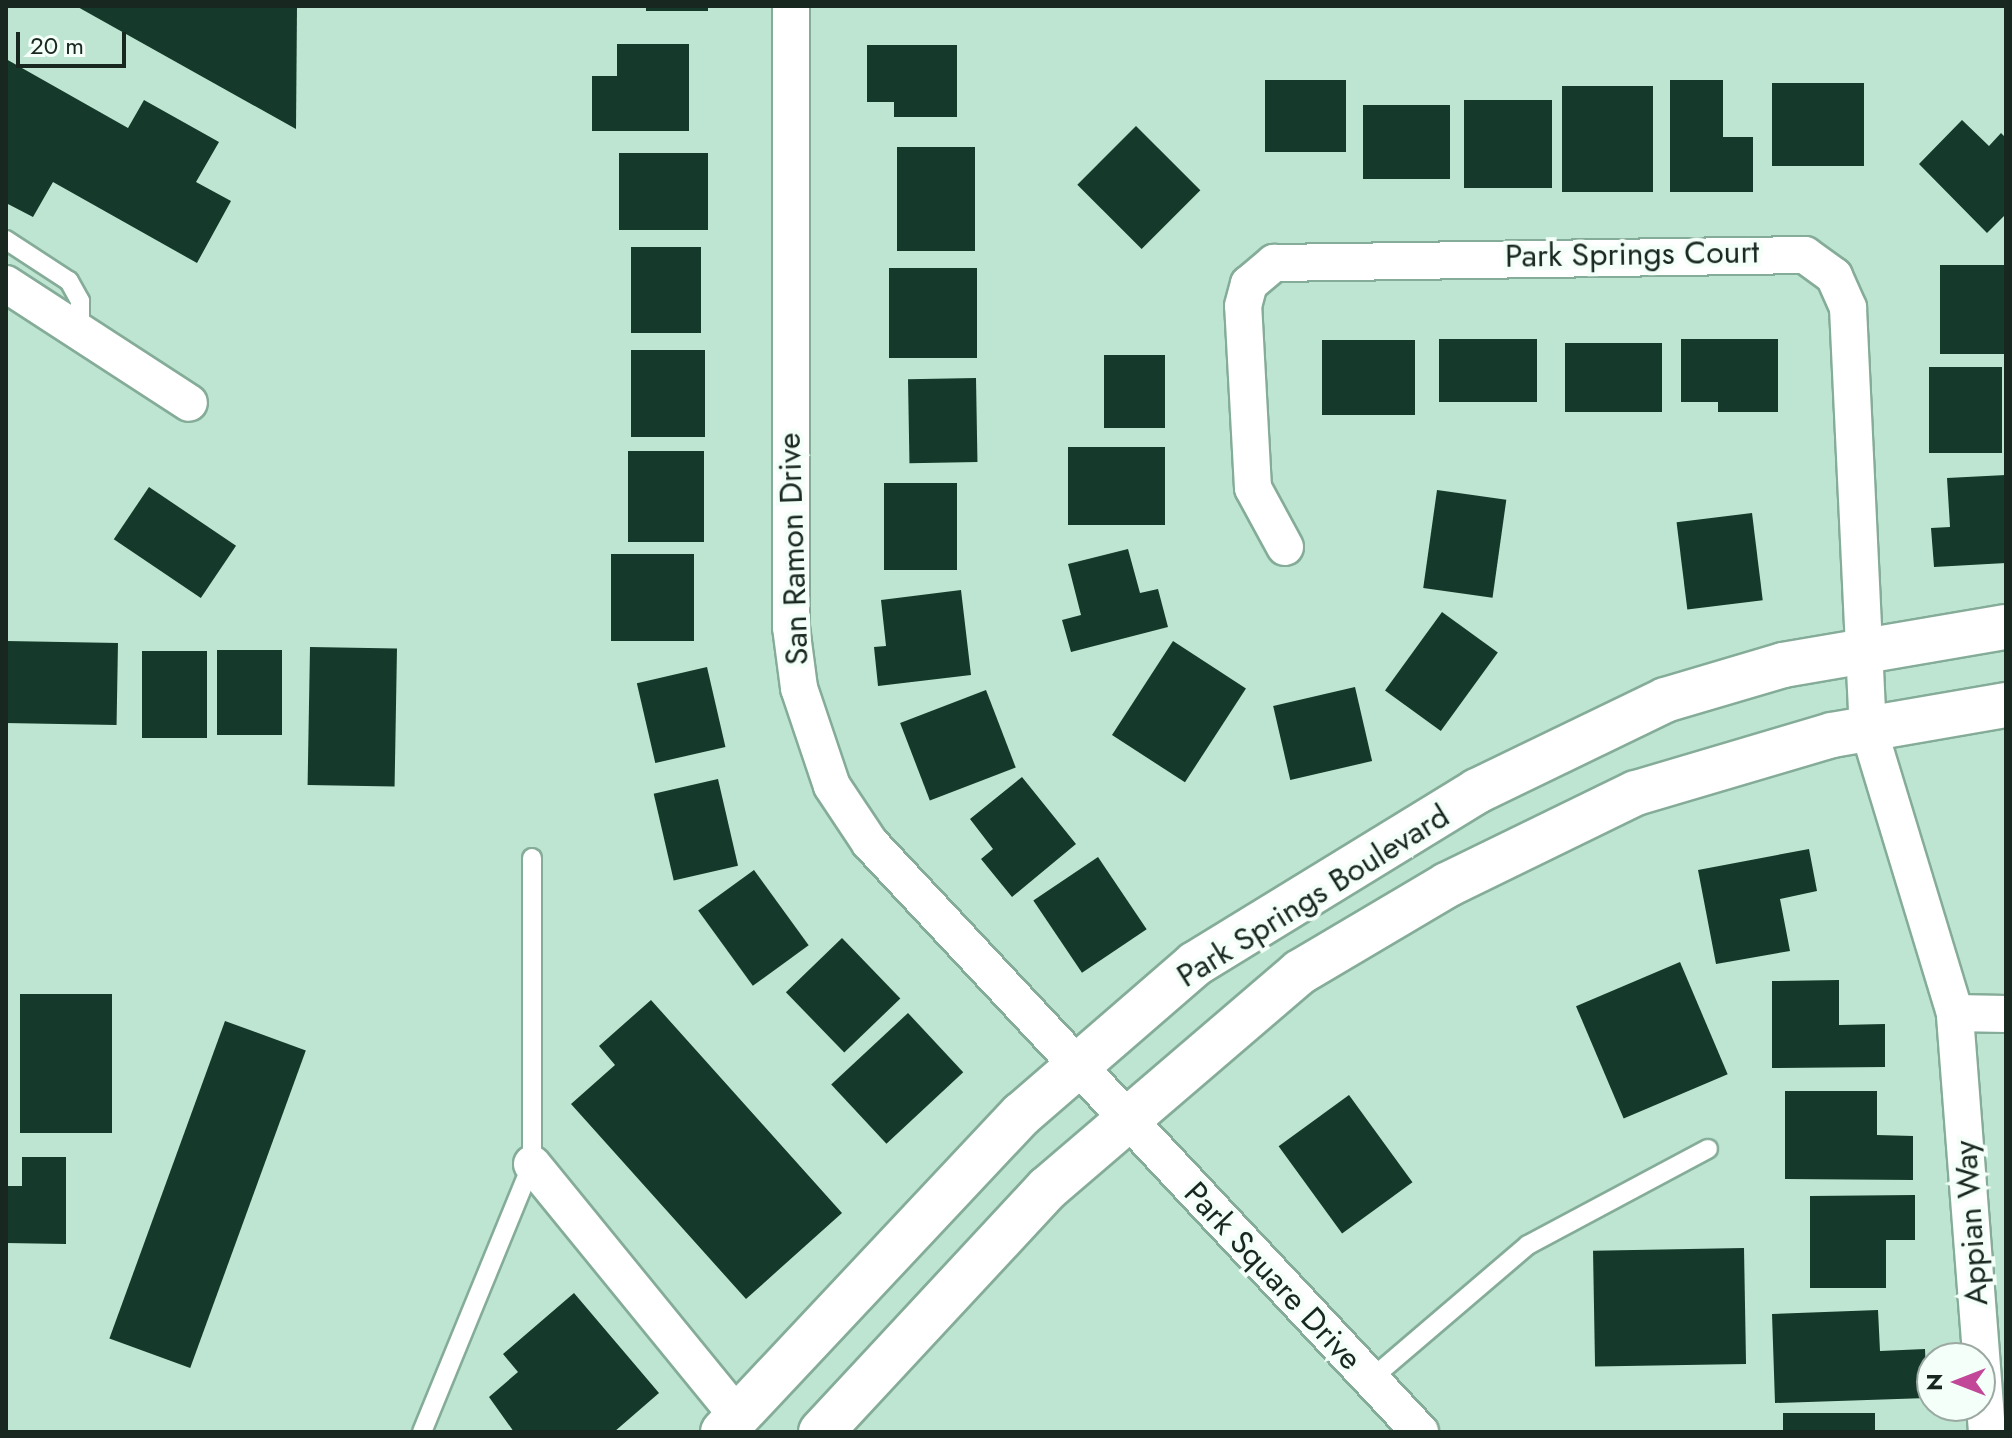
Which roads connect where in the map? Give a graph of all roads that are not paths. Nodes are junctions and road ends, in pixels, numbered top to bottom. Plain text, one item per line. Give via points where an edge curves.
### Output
1 (791, 6) edge
2 (6, 240) edge
3 (6, 284) edge
4 (80, 332) junction
5 (189, 403) dead end
6 (1285, 547) dead end
7 (2006, 627) edge
8 (1864, 650) junction
9 (2006, 705) edge
10 (1868, 727) junction
11 (532, 858) dead end
12 (1955, 1013) junction
13 (2006, 1014) edge
14 (1077, 1067) junction
15 (1126, 1120) junction
16 (1708, 1149) dead end
17 (532, 1164) junction
18 (1371, 1379) junction
19 (731, 1425) edge
20 (1413, 1430) edge
21 (422, 1432) edge
22 (821, 1432) edge
23 (1987, 1432) edge

1 - 14 street, San Ramon Drive via 787,521 799,688 832,786 870,843
2 - 4 lane via 69,281 80,301
3 - 4 street
4 - 5 street
6 - 8 street, Park Springs Court via 1253,488 1243,306 1249,284 1274,263 1781,250 1805,255 1834,276 1848,308
7 - 8 main road, Park Springs Boulevard
8 - 10 street, Park Springs Court
8 - 14 main road, Park Springs Boulevard via 1665,700 1565,745 1195,964
9 - 10 main road, Park Springs Boulevard
10 - 12 street, Appian Way
10 - 15 main road, Park Springs Boulevard via 1636,793 1447,885 1300,972
11 - 17 lane
12 - 13 street
12 - 23 street, Appian Way
14 - 15 street, San Ramon Drive
14 - 19 main road, Park Springs Boulevard via 1022,1114
15 - 18 street, Park Square Drive
15 - 22 main road, Park Springs Boulevard via 963,1273
16 - 18 lane via 1528,1245
17 - 19 street
17 - 21 lane
18 - 20 street, Park Square Drive

